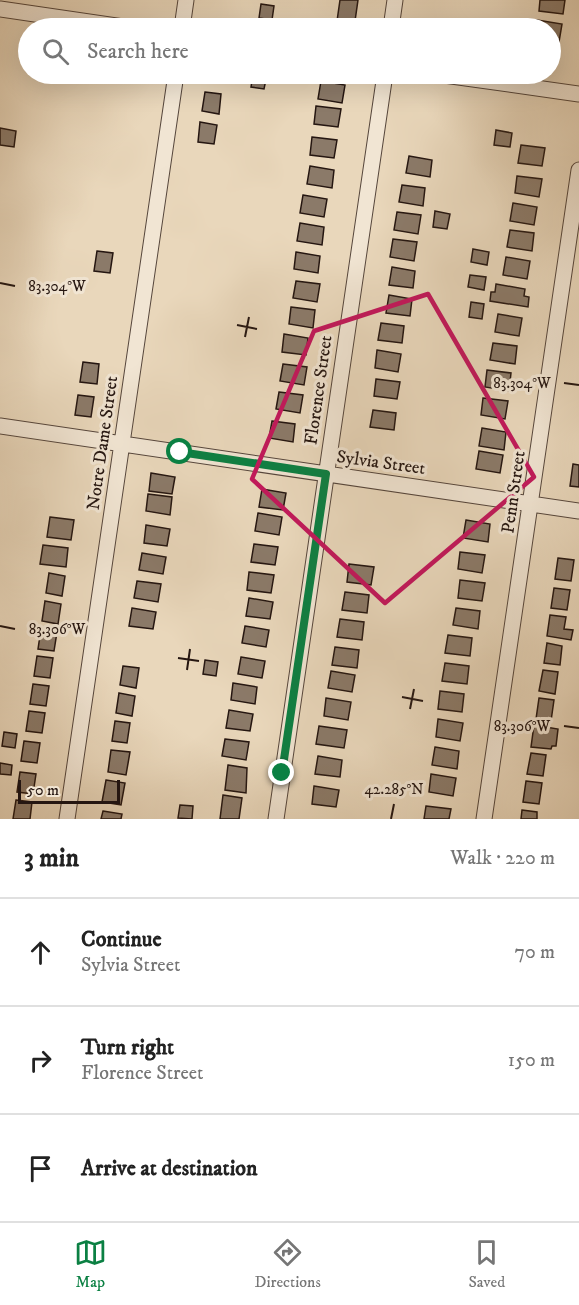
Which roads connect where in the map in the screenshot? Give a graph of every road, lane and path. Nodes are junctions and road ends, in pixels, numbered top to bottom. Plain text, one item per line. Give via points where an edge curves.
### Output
1 (186, 0) edge
2 (395, 0) edge
3 (0, 9) edge
4 (62, 18) edge
5 (183, 18) edge
6 (392, 18) edge
7 (175, 84) edge
8 (383, 84) edge
9 (508, 84) edge
10 (579, 94) edge
11 (579, 170) edge
12 (0, 426) edge
13 (122, 444) junction
14 (326, 474) junction
15 (531, 504) junction
16 (579, 511) edge
17 (67, 819) edge
18 (276, 819) edge
19 (484, 819) edge

1 - 5 street
2 - 6 street
3 - 4 street
7 - 13 street, Notre Dame Street
8 - 14 street, Florence Street
9 - 10 street
11 - 15 street, Penn Street
12 - 13 street, Sylvia Street
13 - 14 street, Sylvia Street
13 - 17 street, Notre Dame Street
14 - 15 street, Sylvia Street
14 - 18 street, Florence Street
15 - 16 street, Sylvia Street
15 - 19 street, Penn Street

